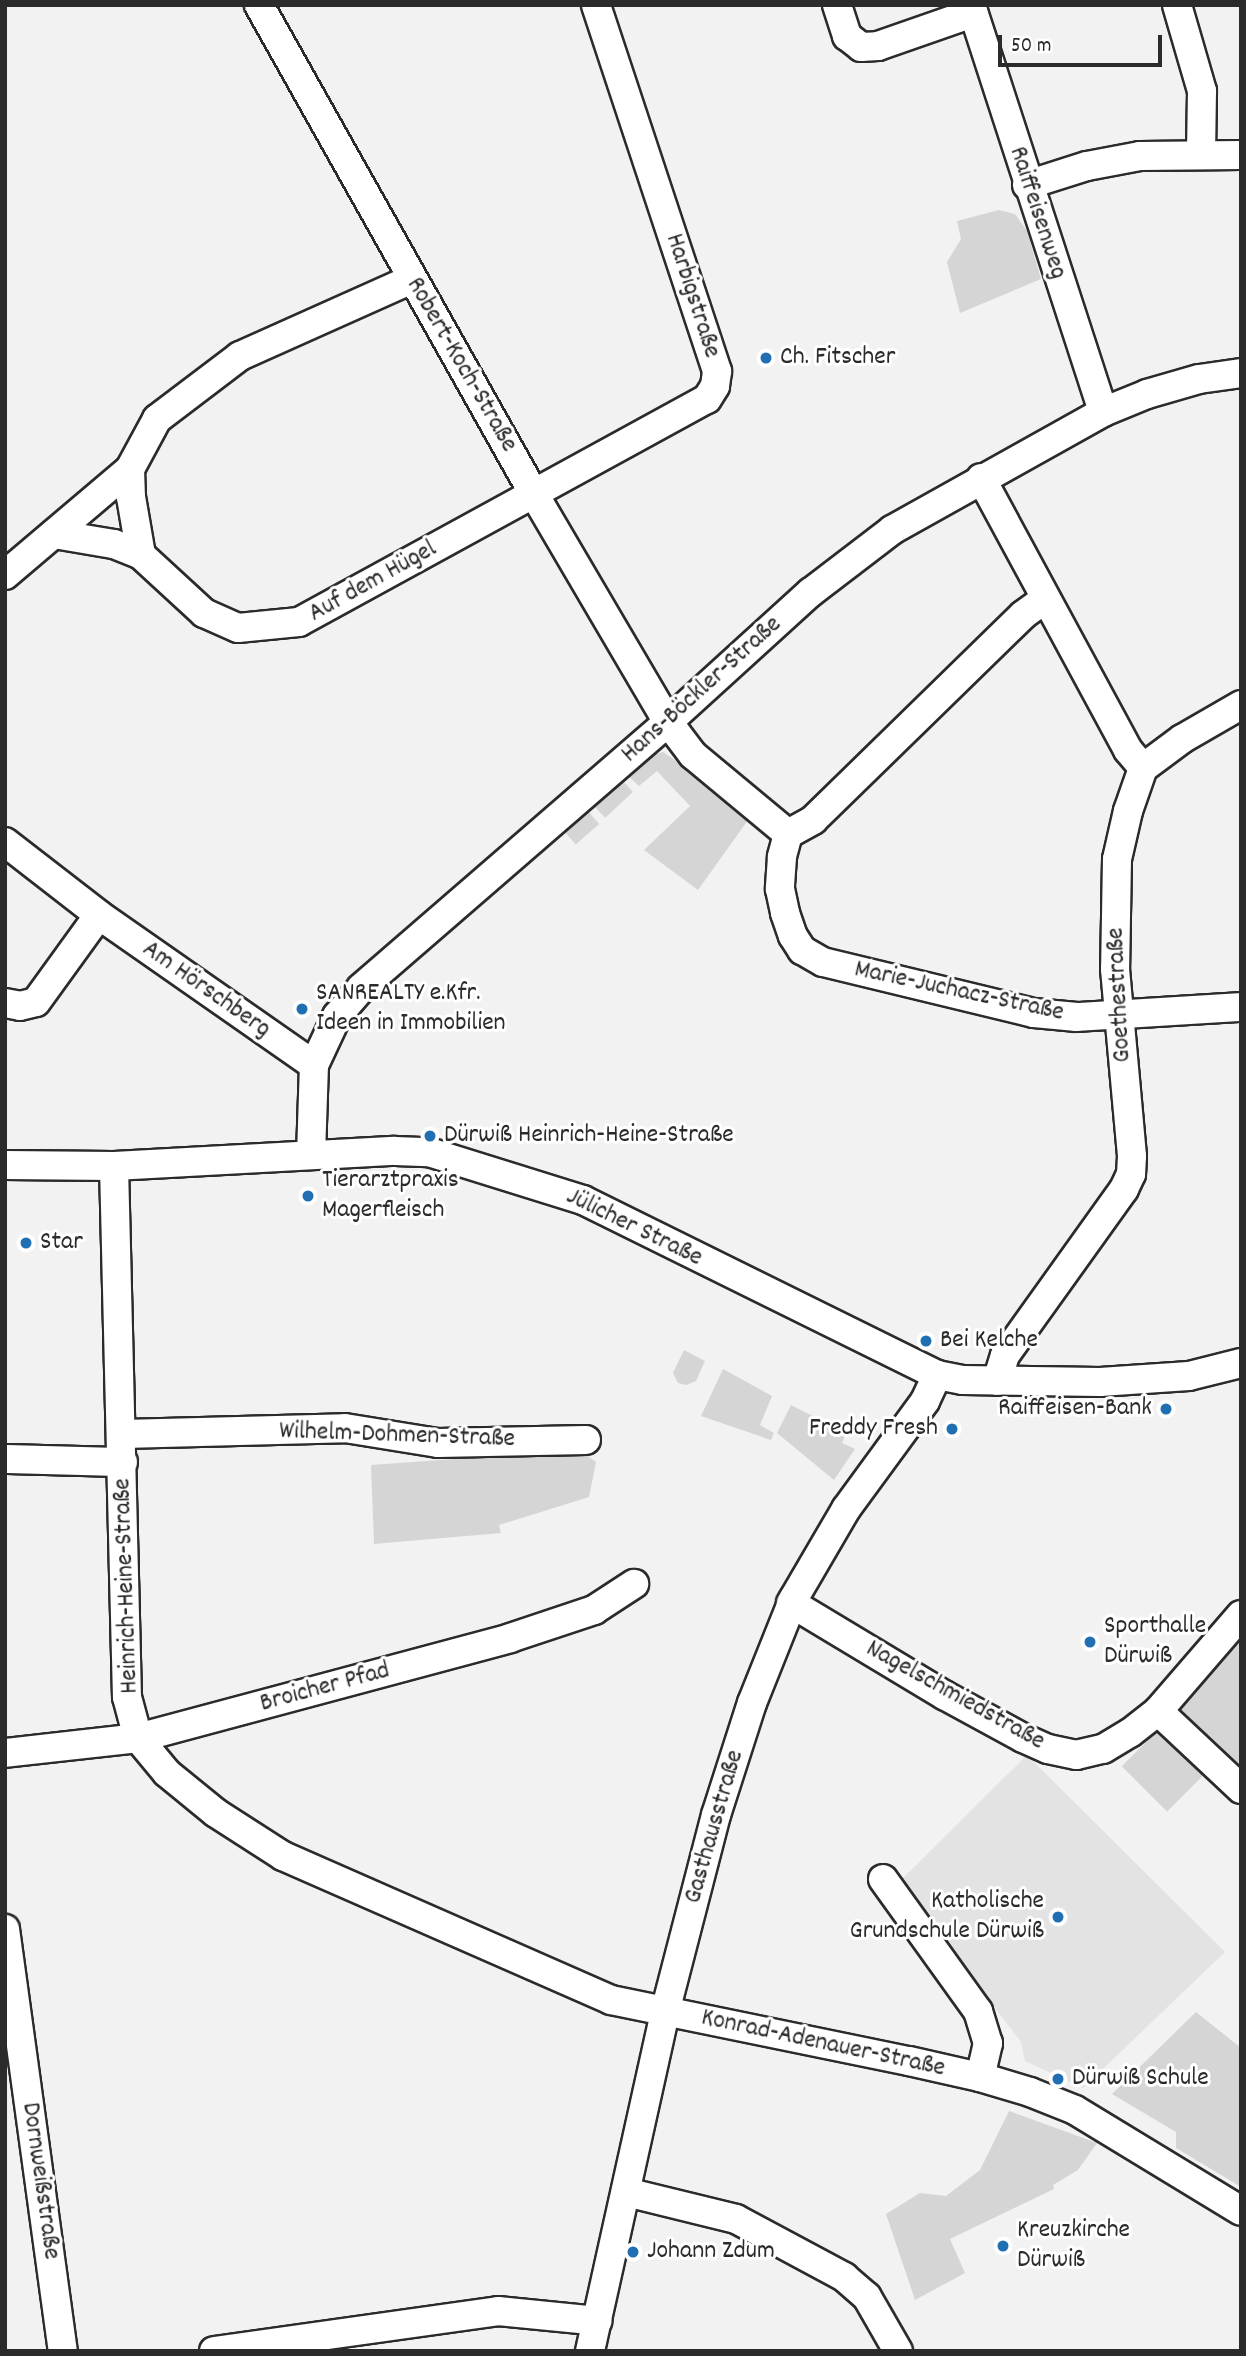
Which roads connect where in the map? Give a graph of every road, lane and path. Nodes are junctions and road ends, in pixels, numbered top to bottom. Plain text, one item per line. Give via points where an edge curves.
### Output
1 (260, 5) edge
2 (596, 5) edge
3 (837, 5) edge
4 (1177, 5) edge
5 (972, 9) edge
6 (1201, 155) junction
7 (1241, 155) edge
8 (1027, 184) junction
9 (412, 279) junction
10 (1241, 373) edge
11 (1103, 412) junction
12 (130, 469) junction
13 (981, 478) junction
14 (534, 494) junction
15 (54, 534) junction
16 (141, 555) junction
17 (5, 575) edge
18 (1044, 600) junction
19 (1241, 705) edge
20 (668, 722) junction
21 (1143, 768) junction
22 (788, 834) junction
23 (5, 842) edge
24 (99, 915) junction
25 (5, 1003) edge
26 (1241, 1007) edge
27 (1117, 1015) junction
28 (314, 1065) junction
29 (311, 1155) junction
30 (5, 1165) edge
31 (114, 1166) junction
32 (1241, 1363) edge
33 (937, 1375) junction
34 (997, 1381) junction
35 (123, 1434) junction
36 (586, 1440) dead end
37 (5, 1459) edge
38 (123, 1462) junction
39 (634, 1584) dead end
40 (791, 1603) junction
41 (1241, 1615) edge
42 (1157, 1711) junction
43 (138, 1738) junction
44 (5, 1752) edge
45 (1241, 1789) edge
46 (883, 1879) dead end
47 (5, 1929) edge
48 (666, 2012) junction
49 (980, 2077) junction
50 (626, 2192) junction
51 (1241, 2211) edge
52 (598, 2320) junction
53 (63, 2351) edge
54 (214, 2351) edge
55 (590, 2351) edge
56 (898, 2351) edge

1 - 9 street, Robert-Koch-Straße
2 - 14 street, Harbigstraße via 717,371 707,399
3 - 5 street, Raiffeisenweg via 847,36 861,47 878,46
4 - 6 street via 1202,91
5 - 8 street, Raiffeisenweg
6 - 7 street
6 - 8 street via 1140,156
8 - 11 street, Raiffeisenweg
9 - 12 street via 240,356 157,419
9 - 14 street, Robert-Koch-Straße
10 - 11 street, Hans-Böckler-Straße via 1199,379
11 - 13 street, Hans-Böckler-Straße
12 - 15 street
12 - 16 street
13 - 18 street
13 - 20 street, Hans-Böckler-Straße via 892,530 811,592
14 - 16 street, Auf dem Hügel via 299,622 238,628 204,613
14 - 20 street, Robert-Koch-Straße
15 - 16 street, Auf dem Hügel via 114,544
15 - 17 street
18 - 21 street via 1128,750
18 - 22 street via 1023,615 813,820
19 - 21 street via 1182,738
20 - 22 street via 693,755
20 - 28 street, Hans-Böckler-Straße via 361,988 337,1016
21 - 27 street, Goethestraße via 1116,859
22 - 27 street, Marie-Juchacz-Straße via 780,888 785,913 802,950 823,962 1034,1013
23 - 24 street, Am Hörschberg
24 - 25 street via 36,1002
24 - 28 street, Am Hörschberg
26 - 27 street, Marie-Juchacz-Straße
27 - 34 street, Goethestraße via 1131,1174 1005,1355
28 - 29 street, Hans-Böckler-Straße
29 - 31 street, Jülicher Straße
29 - 33 street, Jülicher Straße via 429,1152 583,1200
30 - 31 street, Jülicher Straße
31 - 35 street, Heinrich-Heine-Straße
32 - 34 street, Jülicher Straße via 1189,1376 1100,1382
33 - 34 street, Jülicher Straße
33 - 40 street, Gasthausstraße via 925,1401 846,1509
35 - 36 street, Wilhelm-Dohmen-Straße via 345,1428 438,1443
35 - 38 street, Heinrich-Heine-Straße
37 - 38 street
38 - 43 street, Heinrich-Heine-Straße via 127,1697
39 - 43 street, Broicher Pfad via 594,1610 510,1637
40 - 42 street, Nagelschmiedstraße via 944,1695 1048,1749 1076,1755 1103,1749
40 - 48 street, Gasthausstraße via 716,1815
41 - 42 street, Nagelschmiedstraße
42 - 45 street
43 - 44 street, Broicher Pfad
43 - 48 street, Heinrich-Heine-Straße via 186,1789 283,1856 611,2000
46 - 49 street, Konrad-Adenauer-Straße via 978,2011 988,2043
47 - 53 street, Dornweißstraße
48 - 49 street, Konrad-Adenauer-Straße
48 - 50 street, Gasthausstraße
49 - 51 street, Konrad-Adenauer-Straße via 1075,2110
50 - 52 street, Gasthausstraße
50 - 56 street via 736,2219 844,2277 866,2297
52 - 54 street via 498,2311
52 - 55 street, Gasthausstraße

